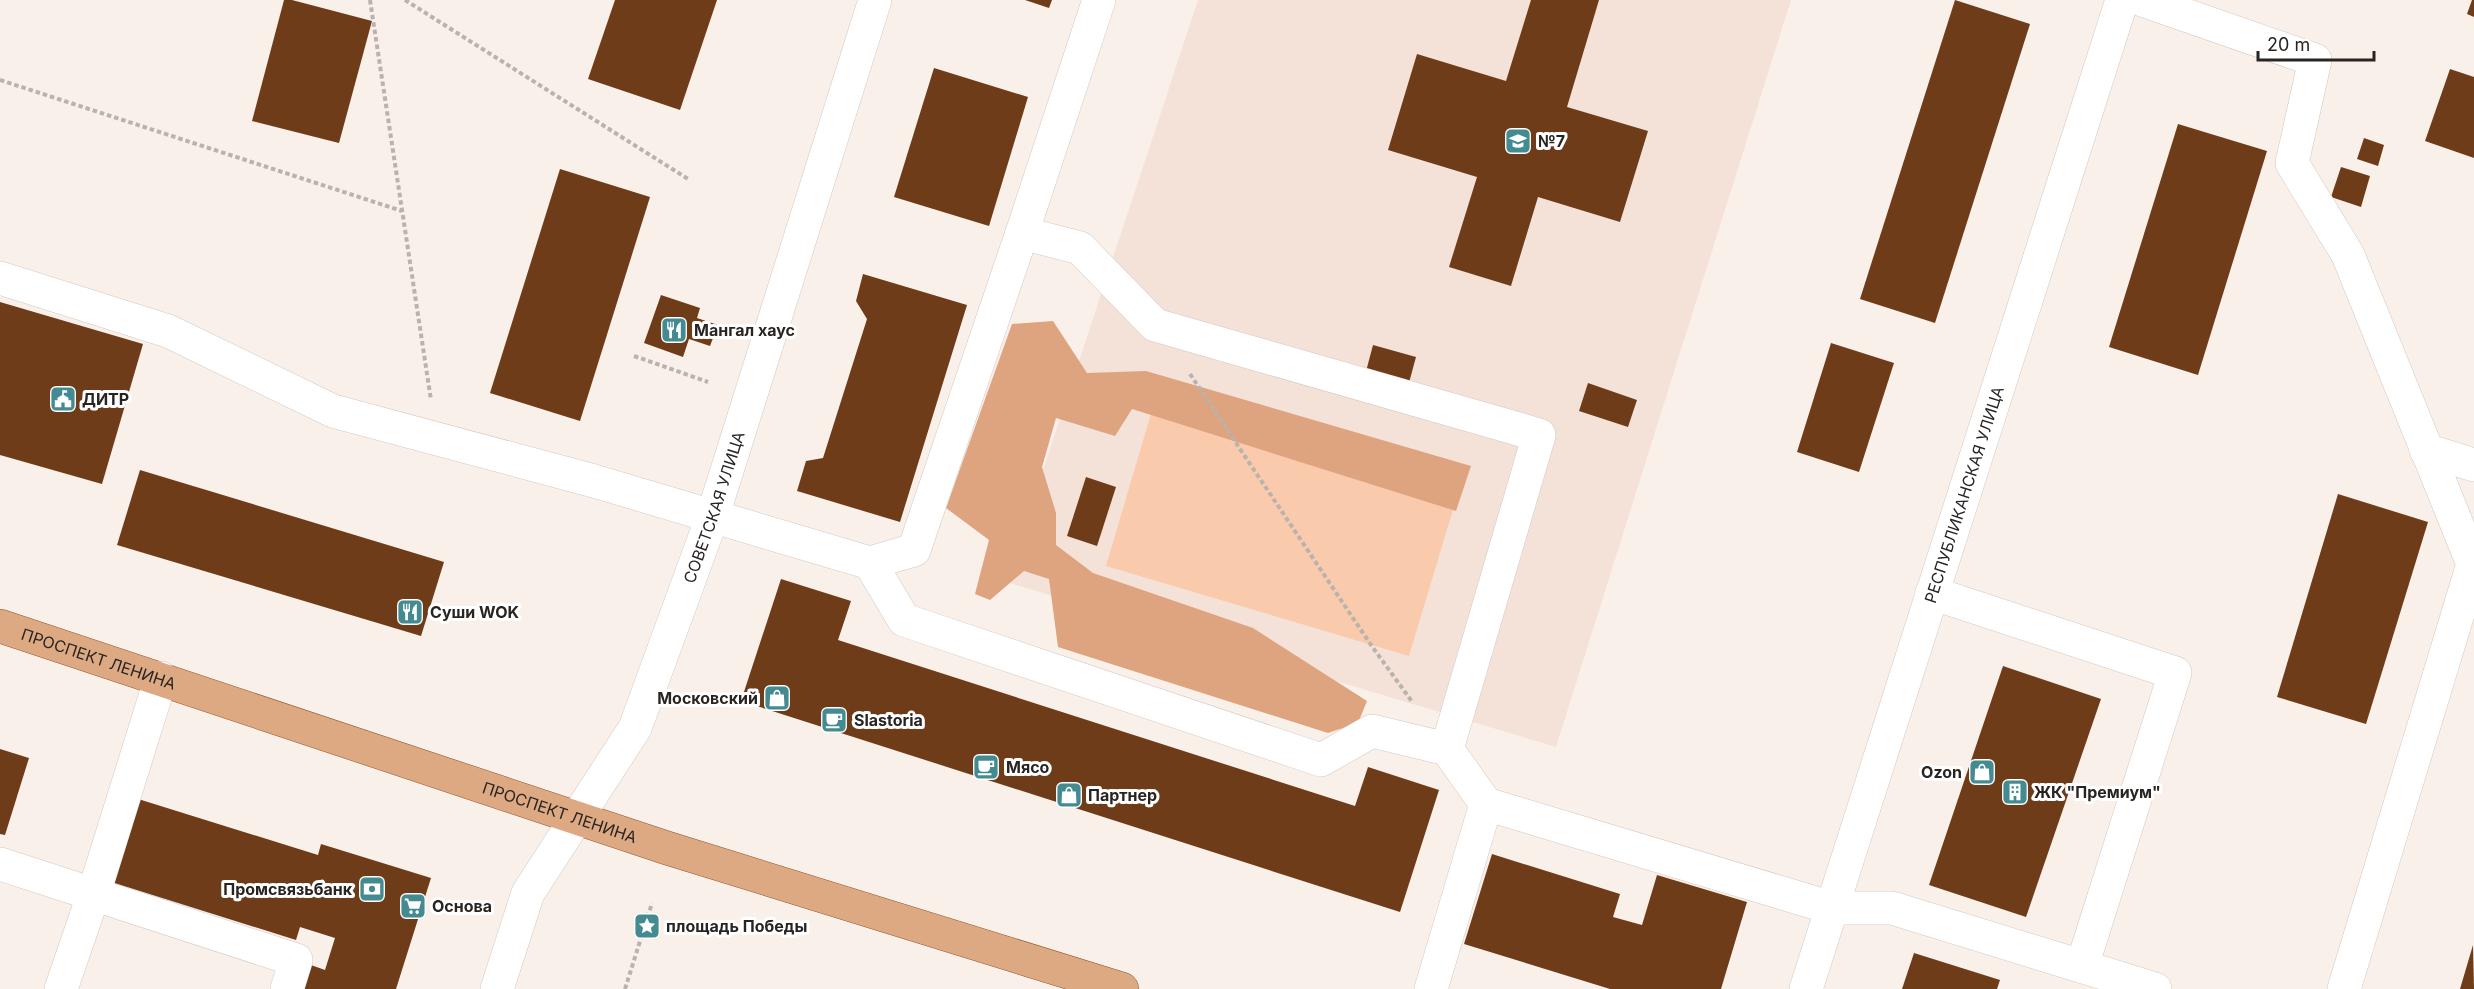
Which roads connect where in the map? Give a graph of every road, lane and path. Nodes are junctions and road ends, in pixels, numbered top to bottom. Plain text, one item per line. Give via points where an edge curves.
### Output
1 (370, 0) edge
2 (405, 0) edge
3 (875, 0) edge
4 (1099, 0) edge
5 (2122, 0) edge
6 (2142, 0) edge
7 (0, 80) edge
8 (688, 179) dead end
9 (402, 211) junction
10 (1022, 233) junction
11 (0, 278) edge
12 (634, 356) dead end
13 (1188, 370) dead end
14 (708, 382) dead end
15 (436, 439) junction
16 (2426, 450) junction
17 (2474, 465) edge
18 (713, 515) junction
19 (870, 563) junction
20 (1932, 593) junction
21 (0, 626) edge
22 (161, 678) junction
23 (1447, 749) junction
24 (1486, 804) junction
25 (576, 816) junction
26 (0, 864) edge
27 (93, 896) junction
28 (652, 903) dead end
29 (1832, 908) junction
30 (2082, 966) junction
31 (62, 989) edge
32 (287, 989) edge
33 (497, 989) edge
34 (625, 989) edge
35 (1122, 989) edge
36 (1431, 989) edge
37 (1806, 989) edge
38 (2155, 989) edge
39 (2344, 989) edge

1 - 9 path
2 - 8 path
3 - 18 street, СОВЕТСКАЯ УЛИЦА
4 - 10 street
5 - 20 street, РЕСПУБЛИКАНСКАЯ УЛИЦА
6 - 16 street via 2315,60 2292,163 2348,255
7 - 9 path
9 - 15 path
10 - 19 street via 914,550
10 - 23 street via 1080,248 1155,325 1539,435
11 - 15 street via 168,331 333,411
12 - 14 path
13 - 23 path via 1371,645
15 - 18 street
16 - 17 street
16 - 39 street via 2473,564
18 - 19 street
18 - 25 street, СОВЕТСКАЯ УЛИЦА via 635,728
19 - 23 street via 904,620 1321,760 1372,731
20 - 29 street, РЕСПУБЛИКАНСКАЯ УЛИЦА
20 - 30 street via 2175,673
21 - 22 main road, ПРОСПЕКТ ЛЕНИНА
22 - 25 main road, ПРОСПЕКТ ЛЕНИНА
22 - 27 street
23 - 24 street
24 - 29 street
24 - 36 street
25 - 33 street, СОВЕТСКАЯ УЛИЦА via 528,893
25 - 35 main road, ПРОСПЕКТ ЛЕНИНА
26 - 27 street
27 - 31 street
27 - 32 street via 296,960
28 - 34 path
29 - 30 street via 1892,908
29 - 37 street, РЕСПУБЛИКАНСКАЯ УЛИЦА
30 - 38 street

